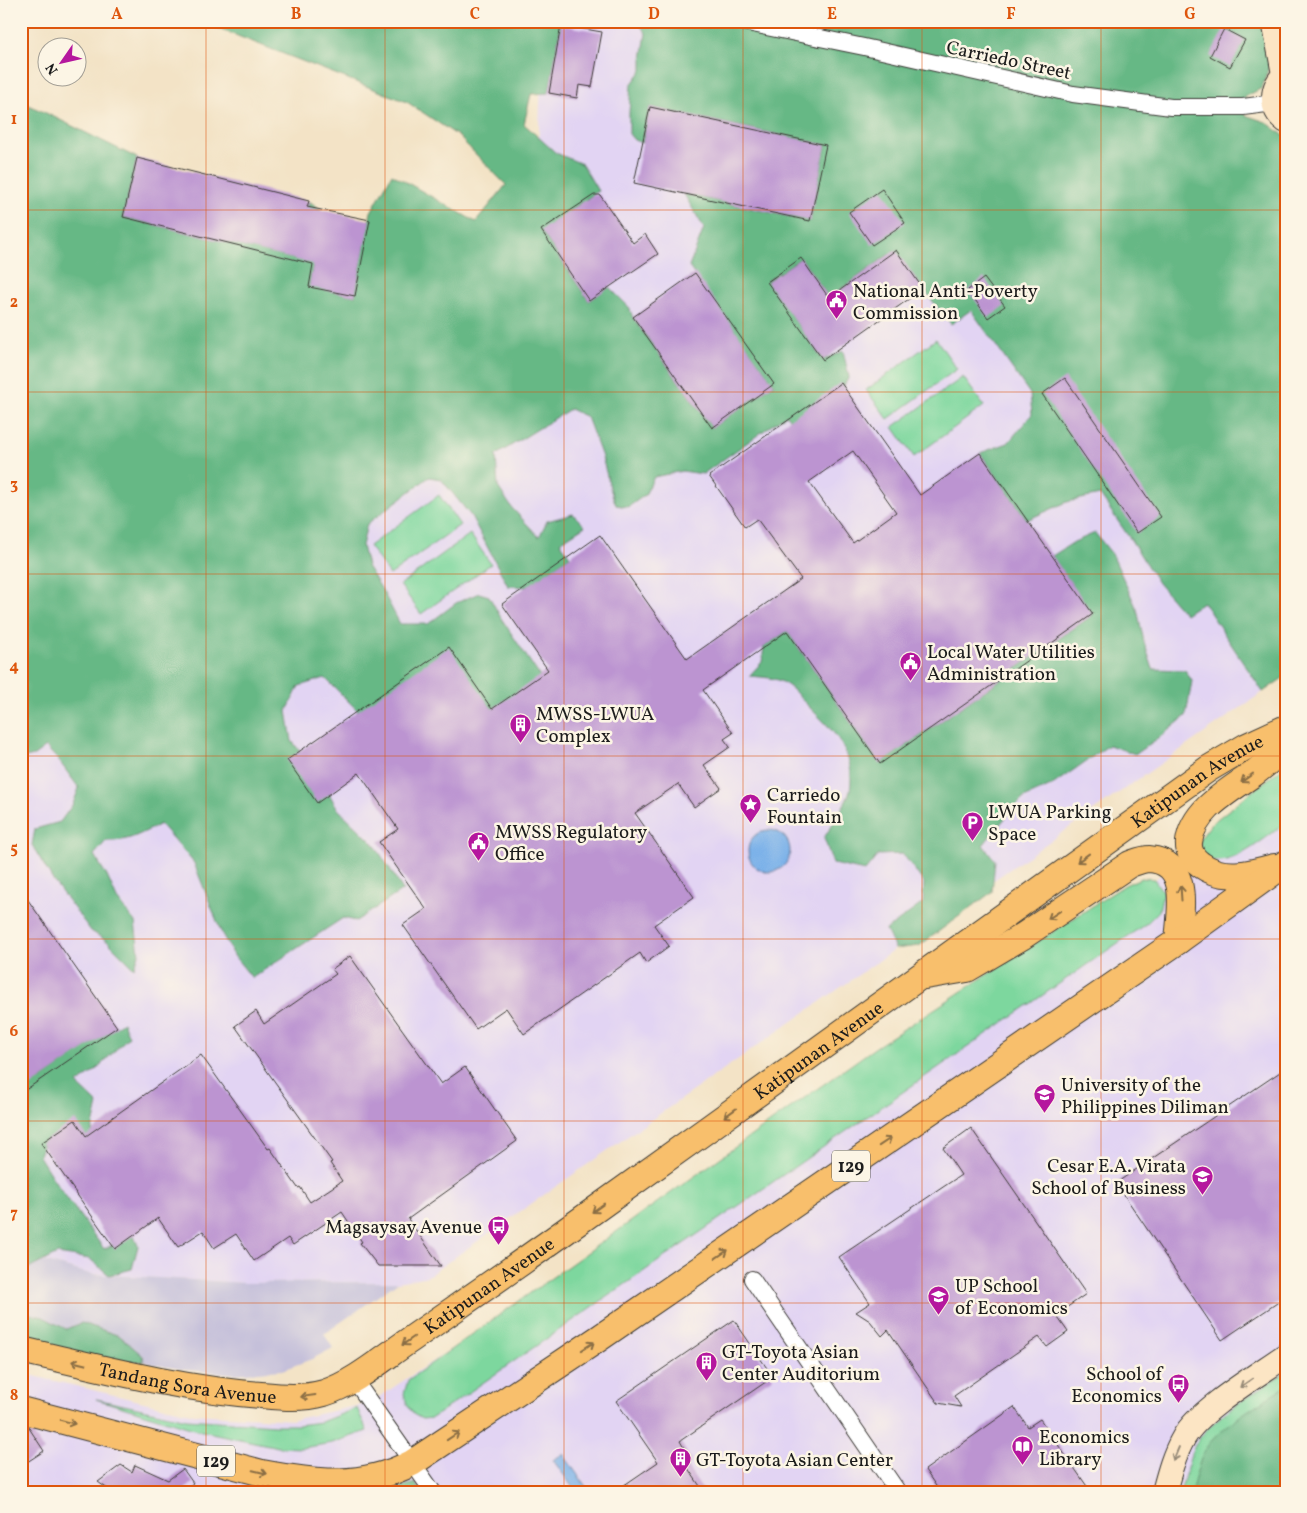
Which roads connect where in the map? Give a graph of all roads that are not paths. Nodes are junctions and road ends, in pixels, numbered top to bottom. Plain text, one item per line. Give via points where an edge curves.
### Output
1 (738, 21) edge
2 (1274, 21) edge
3 (1285, 74) edge
4 (1280, 112) edge
5 (1286, 728) edge
6 (1286, 748) edge
7 (1284, 864) edge
8 (1178, 941) junction
9 (918, 978) junction
10 (752, 1279) dead end
11 (21, 1350) edge
12 (1286, 1355) edge
13 (353, 1378) junction
14 (21, 1410) edge
15 (412, 1463) junction
16 (432, 1492) edge
17 (898, 1492) edge
18 (1164, 1492) edge

1 - 4 street, Carriedo Street via 1073,94 1171,107 1243,107
2 - 3 street
3 - 4 street via 1276,87
5 -> 9 main road, Katipunan Avenue via 1208,769
6 -> 7 main road via 1202,814 1190,834 1189,845 1197,862 1217,873 1256,872
7 - 8 main road, 129
8 -> 9 main road via 1180,882 1171,868 1148,859 1130,864 1023,936 967,969
15 -> 8 main road, 129
9 -> 13 main road, Katipunan Avenue via 500,1278
10 - 17 street
13 -> 11 main road, Tandang Sora Avenue via 325,1393 309,1396 248,1394 154,1380
12 -> 18 street via 1226,1397 1191,1427 1174,1459
13 - 15 street
14 -> 15 main road, 129 via 302,1480 361,1480 394,1472
15 - 16 street

